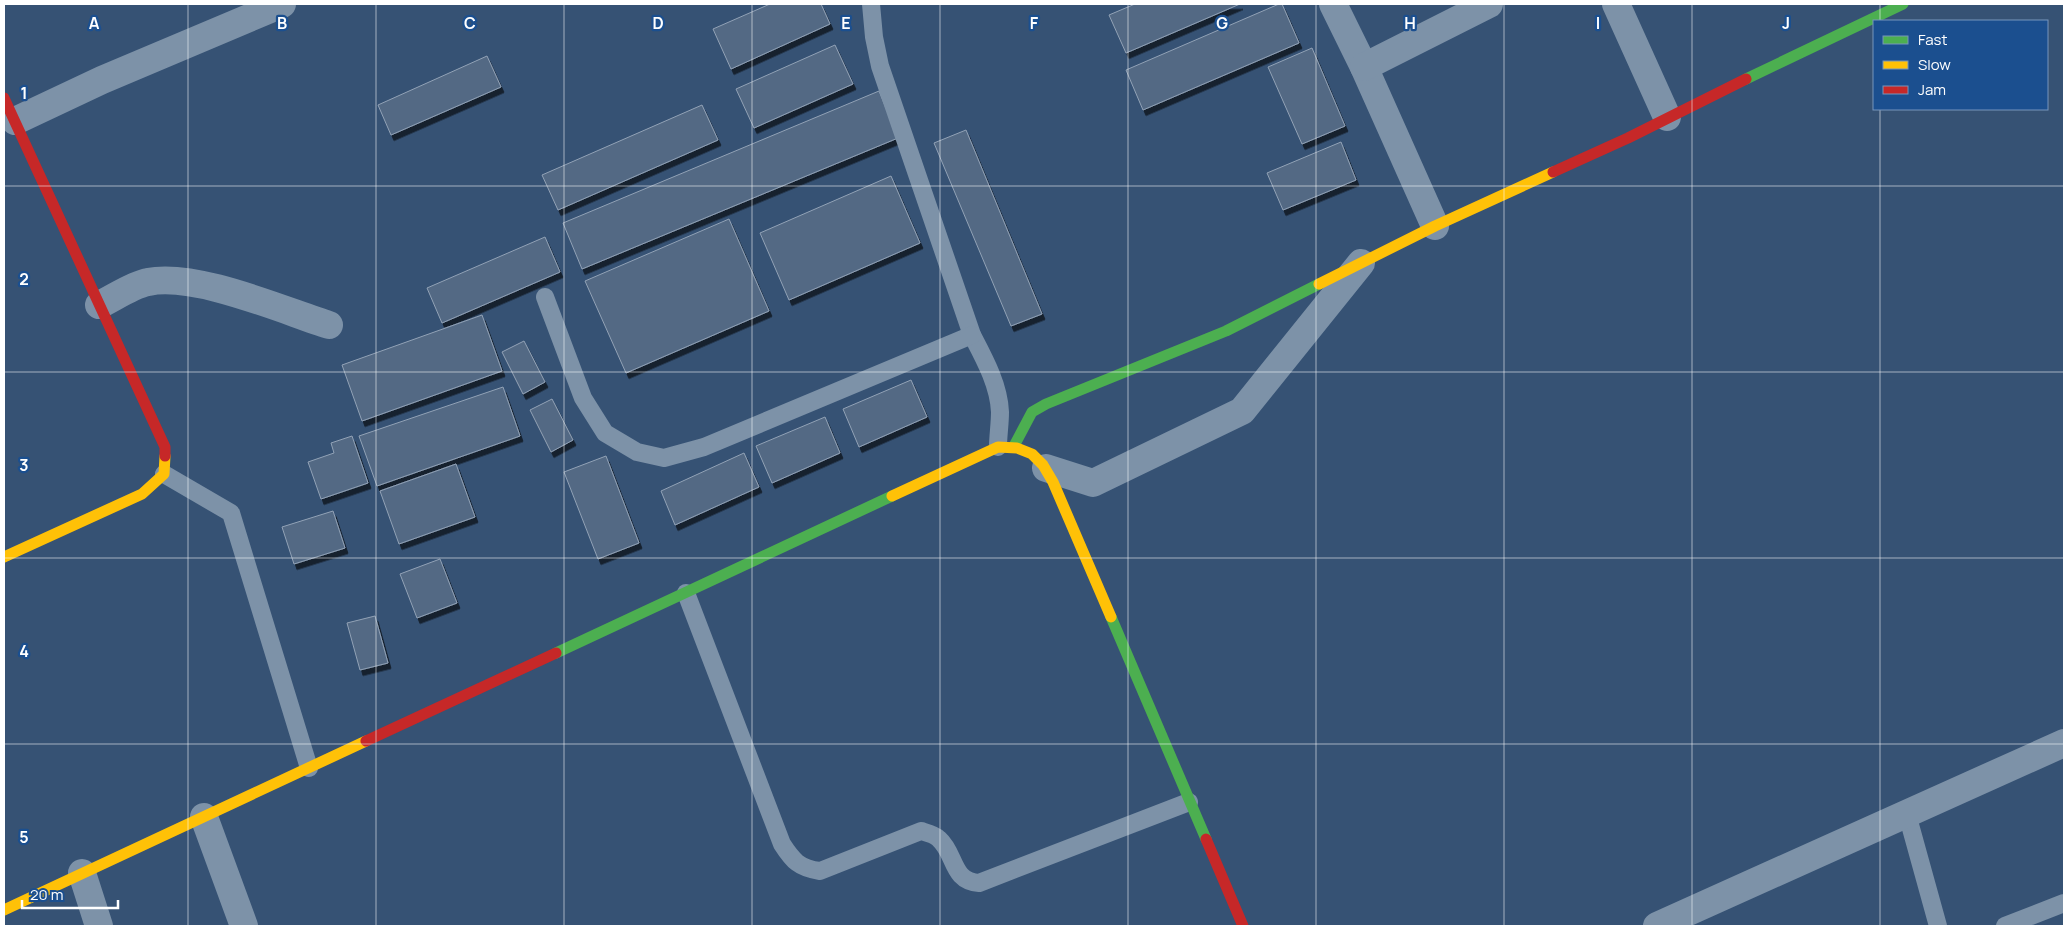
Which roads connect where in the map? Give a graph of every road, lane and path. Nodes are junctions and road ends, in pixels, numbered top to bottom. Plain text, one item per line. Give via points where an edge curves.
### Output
1 (282, 4) edge
2 (871, 4) edge
3 (1333, 4) edge
4 (1490, 4) edge
5 (1616, 4) edge
6 (1903, 4) edge
7 (1364, 67) junction
8 (9, 110) edge
9 (1667, 117) junction
10 (1436, 226) junction
11 (1361, 263) junction
12 (546, 297) dead end
13 (100, 305) junction
14 (329, 325) dead end
15 (972, 335) junction
16 (1006, 447) junction
17 (1046, 468) junction
18 (164, 474) junction
19 (4, 557) edge
20 (686, 593) junction
21 (2064, 743) edge
22 (309, 768) junction
23 (1189, 802) junction
24 (1907, 814) junction
25 (204, 817) junction
26 (82, 873) junction
27 (2064, 903) edge
28 (4, 910) edge
29 (99, 926) edge
30 (244, 926) edge
31 (1243, 926) edge
32 (1657, 926) edge
33 (1938, 926) edge
34 (2005, 926) edge

1 - 8 street via 102,80
2 - 15 lane via 880,66
3 - 7 street
4 - 7 street
5 - 9 street
6 - 9 street
7 - 10 street
8 - 13 street
9 - 10 street
10 - 11 street
11 - 16 street via 1226,331 1046,404 1032,412
11 - 17 street via 1242,411 1093,483
12 - 15 lane via 583,398 606,433 637,452 664,458 704,447
13 - 14 street via 145,282 162,279 217,288
13 - 18 street via 165,447
15 - 16 lane via 996,388
16 - 17 street via 1030,452
16 - 20 street
17 - 23 street
18 - 19 street via 142,494
18 - 22 lane via 231,513
20 - 22 street
20 - 23 lane via 782,844 792,860 807,869 820,871 921,831 941,840 962,878 979,883
21 - 24 street
22 - 25 street
23 - 31 street
24 - 32 street
24 - 33 lane
25 - 26 street
25 - 30 street
26 - 28 street
26 - 29 street
27 - 34 lane

